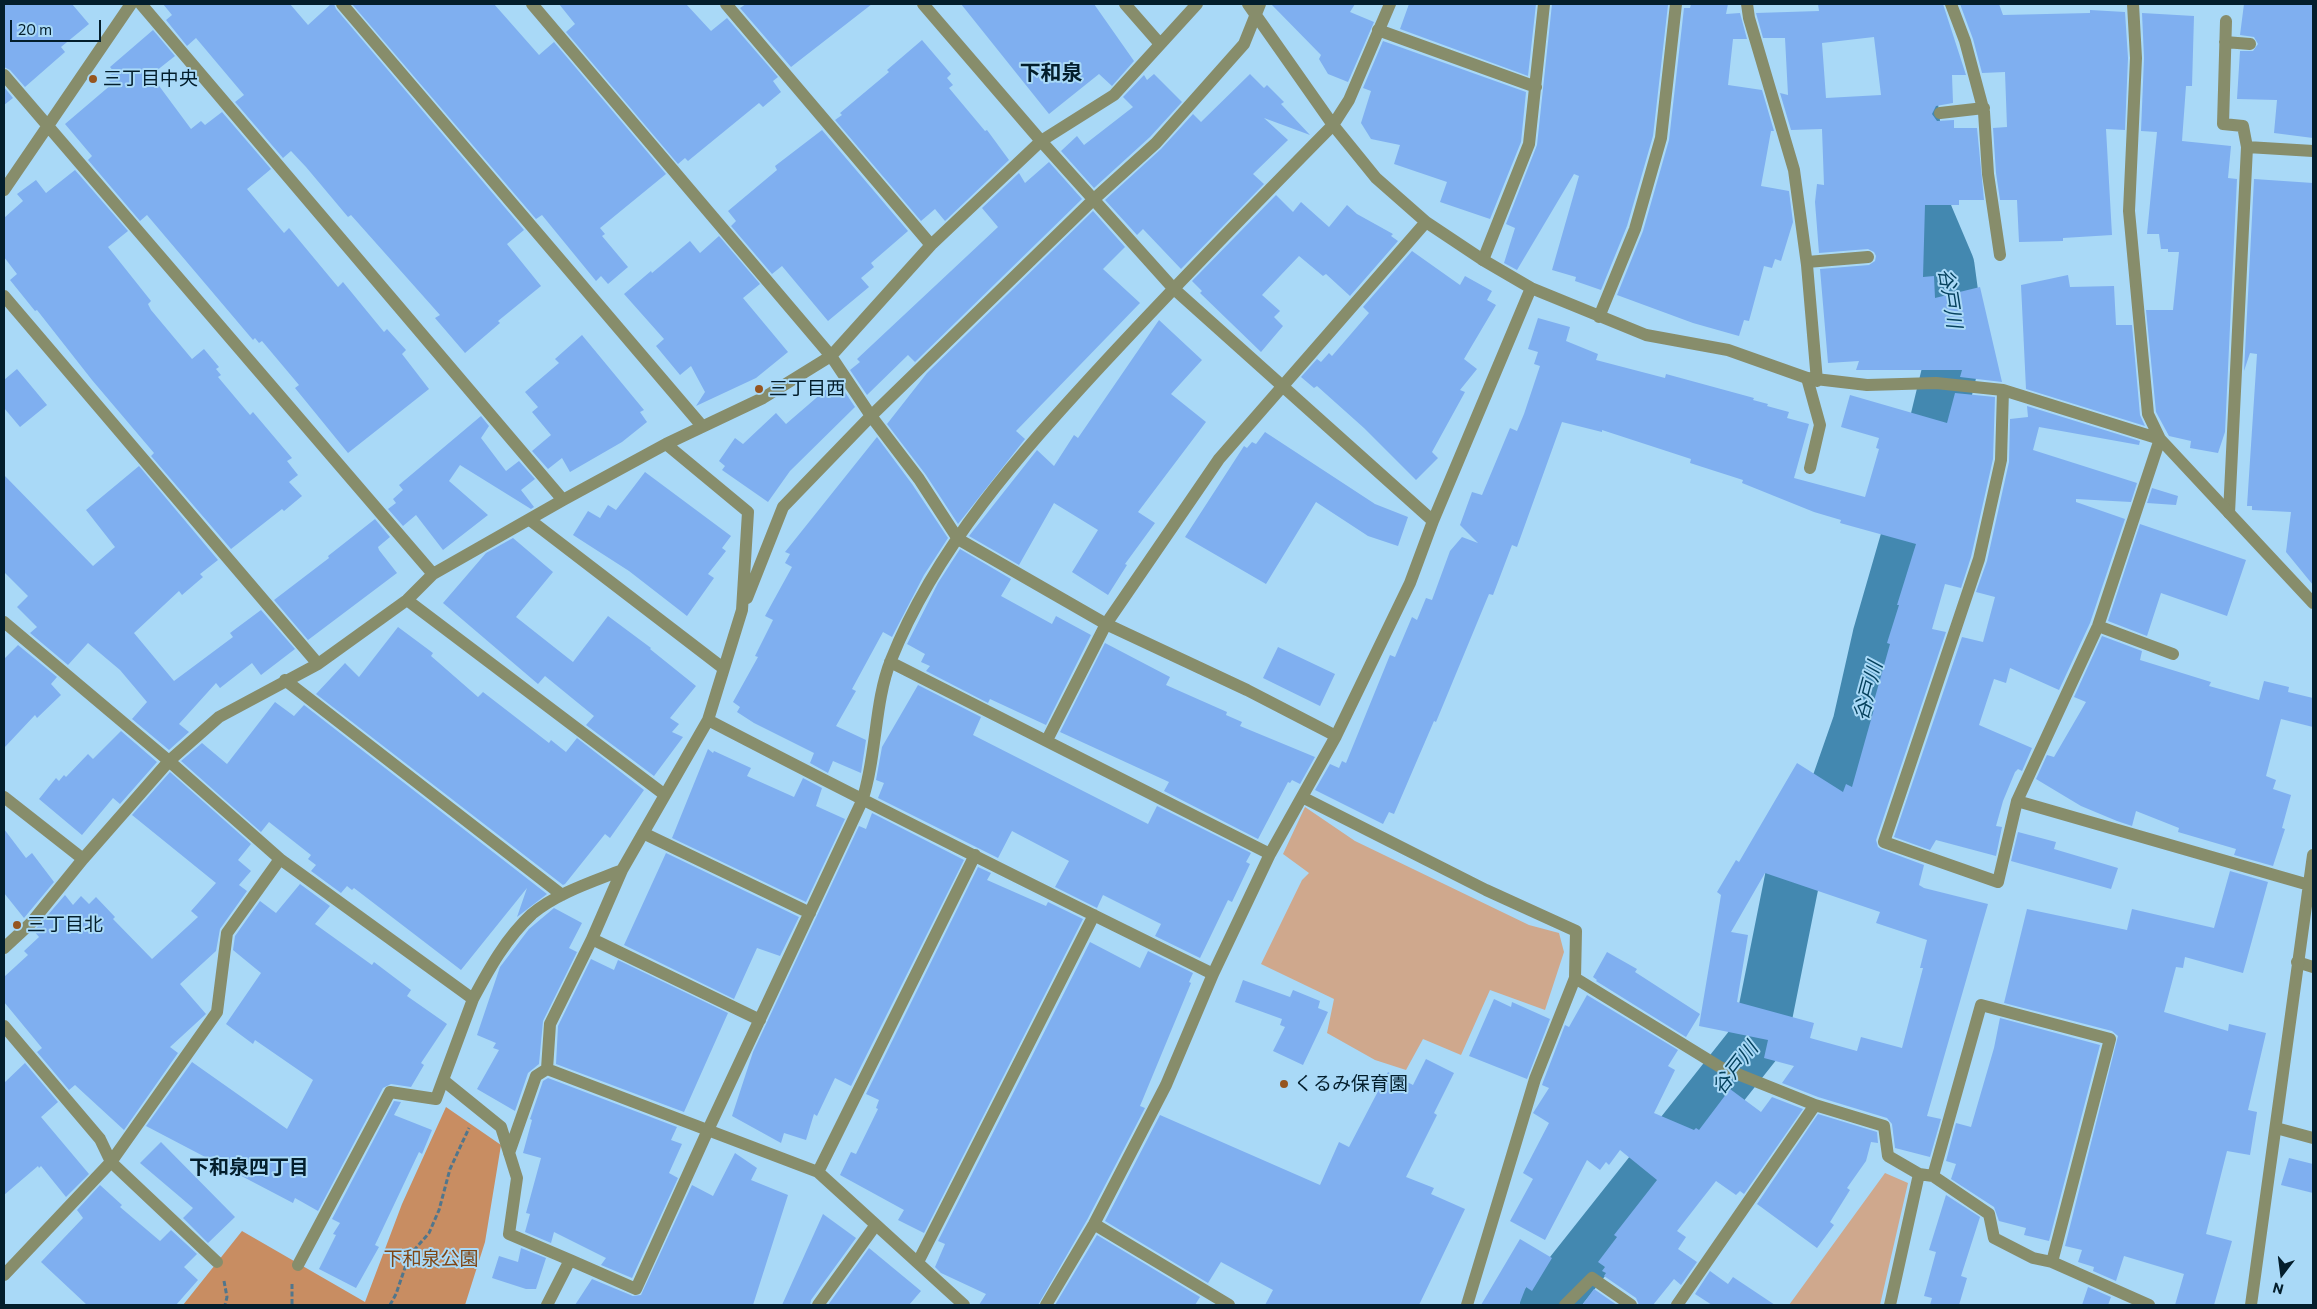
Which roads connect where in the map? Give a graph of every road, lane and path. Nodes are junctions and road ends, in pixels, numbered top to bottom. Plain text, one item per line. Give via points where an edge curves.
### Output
1 (131, 4) edge
2 (141, 4) edge
3 (342, 4) edge
4 (532, 4) edge
5 (726, 4) edge
6 (924, 4) edge
7 (1125, 4) edge
8 (1197, 4) edge
9 (1248, 4) edge
10 (1390, 4) edge
11 (1544, 4) edge
12 (1676, 4) edge
13 (1747, 4) edge
14 (1951, 4) edge
15 (2133, 4) edge
16 (1258, 10) edge
17 (2226, 21) dead end
18 (1378, 30) junction
19 (2225, 42) junction
20 (1160, 44) junction
21 (2250, 44) dead end
22 (4, 75) edge
23 (1536, 87) junction
24 (1984, 108) junction
25 (1940, 113) dead end
26 (1333, 125) junction
27 (49, 126) junction
28 (1041, 141) junction
29 (2247, 147) junction
30 (2313, 151) edge
31 (4, 190) edge
32 (1093, 200) junction
33 (1426, 222) junction
34 (930, 245) junction
35 (2000, 255) dead end
36 (1868, 257) dead end
37 (1482, 260) junction
38 (1807, 262) junction
39 (1173, 288) junction
40 (1531, 288) junction
41 (4, 296) edge
42 (1599, 317) junction
43 (830, 356) junction
44 (1812, 379) junction
45 (1282, 385) junction
46 (2003, 390) junction
47 (871, 416) junction
48 (702, 426) junction
49 (2160, 439) junction
50 (666, 444) junction
51 (1810, 468) dead end
52 (563, 500) junction
53 (2229, 512) junction
54 (530, 520) junction
55 (1433, 521) junction
56 (958, 539) junction
57 (433, 574) junction
58 (407, 600) junction
59 (2313, 603) edge
60 (742, 610) junction
61 (4, 622) edge
62 (1106, 624) junction
63 (2098, 626) junction
64 (2173, 654) dead end
65 (890, 662) junction
66 (318, 664) junction
67 (723, 668) junction
68 (285, 680) junction
69 (708, 720) junction
70 (1336, 736) junction
71 (1047, 740) junction
72 (169, 761) junction
73 (665, 795) junction
74 (4, 797) edge
75 (1302, 797) junction
76 (862, 801) junction
77 (2017, 801) junction
78 (643, 833) junction
79 (1270, 854) junction
80 (975, 855) junction
81 (2313, 855) edge
82 (83, 859) junction
83 (280, 859) junction
84 (622, 870) junction
85 (2309, 885) junction
86 (562, 895) junction
87 (810, 912) junction
88 (1094, 915) junction
89 (592, 939) junction
90 (4, 948) edge
91 (2297, 962) junction
92 (2313, 968) edge
93 (1213, 974) junction
94 (1575, 978) junction
95 (473, 1000) junction
96 (760, 1020) junction
97 (4, 1026) edge
98 (547, 1069) junction
99 (443, 1080) junction
100 (1815, 1105) junction
101 (478, 1109) junction
102 (2276, 1128) junction
103 (708, 1130) junction
104 (2313, 1138) edge
105 (509, 1153) junction
106 (111, 1162) junction
107 (818, 1172) junction
108 (1919, 1174) junction
109 (1933, 1176) junction
110 (1094, 1224) junction
111 (876, 1226) junction
112 (570, 1260) junction
113 (217, 1262) dead end
114 (918, 1262) junction
115 (2052, 1262) junction
116 (298, 1264) dead end
117 (4, 1275) edge
118 (390, 1305) edge
119 (546, 1305) edge
120 (818, 1305) edge
121 (964, 1305) edge
122 (1046, 1305) edge
123 (1230, 1305) edge
124 (1467, 1305) edge
125 (1565, 1305) edge
126 (1631, 1305) edge
127 (1677, 1305) edge
128 (1890, 1305) edge
129 (2149, 1305) edge
130 (2251, 1305) edge

1 - 27 street
2 - 52 street
3 - 48 street
4 - 43 street
5 - 34 street
6 - 28 street
7 - 20 street
8 - 20 street
9 - 16 street
10 - 18 street
11 - 23 street
12 - 42 street via 1661,138 1635,229
13 - 38 street via 1794,170
14 - 24 street
15 - 49 street via 2136,58 2129,211 2148,414
16 - 26 street
16 - 32 street via 1238,51 1156,143
17 - 19 street
18 - 23 street
18 - 26 street via 1349,100
19 - 21 street
19 - 29 street via 2223,124 2243,126
20 - 28 street via 1114,95
22 - 27 street
23 - 37 street via 1529,144
24 - 25 street
24 - 35 street via 1988,174
26 - 33 street via 1376,178
26 - 39 street
27 - 31 street
27 - 57 street
28 - 32 street
28 - 34 street
29 - 30 street
29 - 53 street
32 - 39 street
32 - 47 street
33 - 37 street
33 - 45 street
34 - 43 street
36 - 38 street
37 - 40 street
38 - 44 street
39 - 45 street
39 - 56 street via 1027,447
40 - 42 street
40 - 55 street
41 - 66 street
42 - 44 street via 1646,335 1728,350
43 - 47 street
43 - 48 street via 763,398
44 - 46 street via 1867,385 1936,383
44 - 51 street via 1820,425
45 - 55 street
45 - 62 street via 1219,459
46 - 49 street
46 - 77 street via 2001,460 1979,558 1884,842 1998,882
47 - 56 street
47 - 60 street via 783,507
48 - 50 street
49 - 53 street
49 - 63 street
50 - 52 street
50 - 60 street via 748,512
52 - 54 street
53 - 59 street
54 - 57 street
54 - 67 street
55 - 70 street via 1410,583
56 - 62 street
56 - 65 street via 931,577
57 - 58 street
58 - 66 street
58 - 73 street
60 - 67 street
61 - 72 street
62 - 70 street
62 - 71 street
63 - 64 street
63 - 77 street
65 - 71 street
65 - 76 street via 870,776
66 - 68 street
67 - 69 street
68 - 72 street via 219,717
68 - 86 street
69 - 73 street
69 - 76 street
70 - 75 street
71 - 79 street
72 - 82 street
72 - 83 street
73 - 78 street
74 - 82 street
75 - 79 street
75 - 94 street via 1486,890 1576,931
76 - 80 street
76 - 87 street
77 - 85 street
78 - 84 street
78 - 87 street
79 - 93 street
80 - 88 street
80 - 107 street
81 - 85 street
82 - 90 street via 31,923
83 - 95 street
83 - 106 street via 227,933 217,1012
84 - 86 street
84 - 89 street
85 - 91 street
86 - 95 street via 533,914 494,959
87 - 96 street
88 - 93 street
88 - 114 street
89 - 96 street
89 - 98 street via 550,1024
91 - 92 street
91 - 102 street
93 - 110 street via 1166,1084
94 - 100 street via 1720,1067
94 - 124 street via 1535,1079
95 - 99 street
96 - 103 street
97 - 106 street via 100,1139
98 - 103 street
98 - 105 street via 536,1076
99 - 101 street
99 - 116 street via 436,1098 390,1092
100 - 108 street via 1884,1126 1888,1156
100 - 127 street
101 - 105 street via 501,1127
101 - 118 path via 450,1169 429,1233 409,1256
102 - 104 street
102 - 130 street
103 - 107 street
103 - 112 street via 636,1289
105 - 112 street via 517,1178 509,1234
106 - 113 street
106 - 117 street
107 - 111 street
108 - 109 street
108 - 128 street
109 - 115 street via 1989,1214 1994,1238 2033,1258
109 - 115 street via 1981,1005 2110,1040
110 - 122 street
110 - 123 street
111 - 114 street
111 - 120 street
112 - 119 street
114 - 121 street
115 - 129 street
125 - 126 street via 1592,1278

